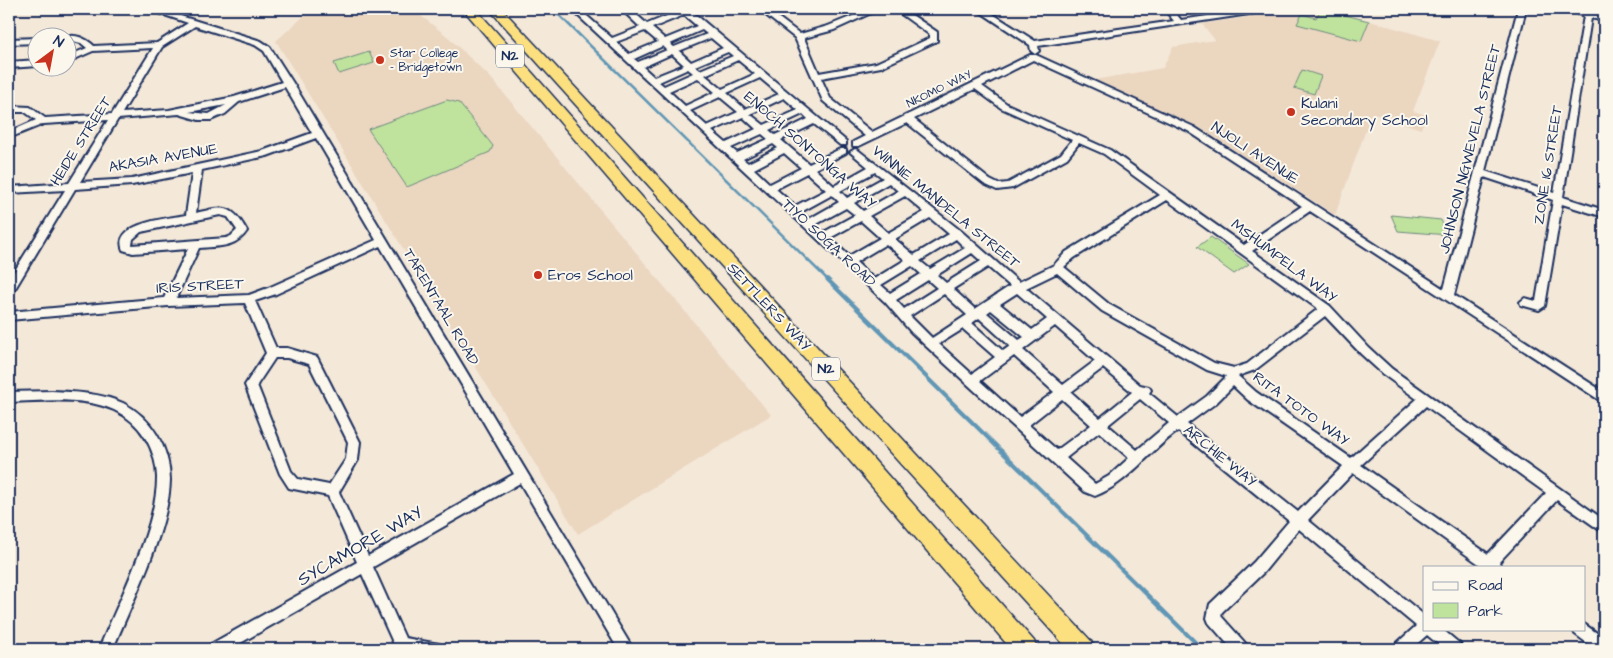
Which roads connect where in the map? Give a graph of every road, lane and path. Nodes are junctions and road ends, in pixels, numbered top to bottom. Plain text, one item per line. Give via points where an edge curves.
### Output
1 (151, 9) edge
2 (469, 9) edge
3 (495, 9) edge
4 (575, 9) edge
5 (624, 9) edge
6 (762, 9) edge
7 (876, 9) edge
8 (898, 9) edge
9 (980, 9) edge
10 (1168, 9) edge
11 (1269, 9) edge
12 (1522, 9) edge
13 (1568, 9) edge
14 (684, 10) edge
15 (1233, 11) edge
16 (1588, 14) junction
17 (1604, 18) edge
18 (1179, 22) junction
19 (194, 24) junction
20 (704, 26) junction
21 (646, 27) junction
22 (713, 34) junction
23 (798, 37) junction
24 (78, 40) edge
25 (28, 41) edge
26 (9, 42) edge
27 (610, 42) junction
28 (664, 43) junction
29 (1034, 44) junction
30 (159, 46) junction
31 (730, 48) junction
32 (92, 49) junction
33 (673, 51) junction
34 (78, 55) edge
35 (740, 56) junction
36 (1033, 57) junction
37 (628, 58) junction
38 (28, 63) edge
39 (9, 64) edge
40 (689, 65) junction
41 (637, 66) junction
42 (699, 74) junction
43 (762, 74) junction
44 (815, 76) junction
45 (653, 81) junction
46 (289, 83) junction
47 (975, 85) junction
48 (663, 90) junction
49 (721, 93) junction
50 (786, 94) junction
51 (235, 100) junction
52 (9, 109) edge
53 (184, 110) junction
54 (684, 110) junction
55 (805, 110) junction
56 (744, 113) junction
57 (114, 118) junction
58 (816, 118) junction
59 (907, 118) junction
60 (43, 121) junction
61 (763, 129) junction
62 (706, 130) junction
63 (318, 134) junction
64 (9, 135) edge
65 (871, 136) junction
66 (1078, 138) junction
67 (774, 139) junction
68 (725, 147) junction
69 (843, 147) junction
70 (855, 148) junction
71 (785, 149) junction
72 (736, 158) junction
73 (197, 168) junction
74 (747, 168) junction
75 (875, 168) junction
76 (808, 169) junction
77 (1479, 172) junction
78 (890, 180) junction
79 (71, 186) junction
80 (770, 188) junction
81 (9, 190) edge
82 (832, 190) junction
83 (905, 192) junction
84 (1167, 195) junction
85 (1557, 198) junction
86 (847, 203) junction
87 (1310, 206) junction
88 (794, 211) junction
89 (930, 213) junction
90 (1604, 214) edge
91 (191, 216) junction
92 (862, 216) junction
93 (808, 224) junction
94 (957, 234) junction
95 (822, 238) junction
96 (887, 238) junction
97 (382, 242) junction
98 (195, 245) junction
99 (973, 248) junction
100 (1245, 250) junction
101 (913, 260) junction
102 (989, 261) junction
103 (847, 262) junction
104 (1058, 268) junction
105 (929, 274) junction
106 (873, 285) junction
107 (1018, 286) junction
108 (945, 288) junction
109 (9, 289) edge
110 (1448, 296) junction
111 (249, 299) junction
112 (889, 299) junction
113 (168, 302) junction
114 (1525, 302) dead end
115 (992, 304) junction
116 (1326, 309) junction
117 (977, 313) junction
118 (903, 315) junction
119 (9, 316) edge
120 (1056, 319) junction
121 (963, 322) junction
122 (1032, 337) junction
123 (931, 344) junction
124 (1017, 348) junction
125 (272, 353) junction
126 (1003, 358) junction
127 (1104, 362) junction
128 (1233, 376) junction
129 (971, 382) junction
130 (1139, 390) junction
131 (1062, 392) junction
132 (9, 397) edge
133 (1604, 398) edge
134 (1426, 399) junction
135 (1182, 421) junction
136 (1020, 425) junction
137 (1099, 425) junction
138 (1057, 458) junction
139 (1137, 458) junction
140 (1352, 465) junction
141 (523, 475) junction
142 (332, 491) junction
143 (1556, 492) junction
144 (1299, 520) junction
145 (1604, 527) edge
146 (1491, 563) edge
147 (365, 565) junction
148 (1423, 623) edge
149 (1423, 629) edge
150 (1432, 630) edge
151 (1581, 630) edge
152 (1604, 646) edge
153 (400, 647) edge
154 (106, 649) edge
155 (216, 649) edge
156 (434, 649) edge
157 (626, 649) edge
158 (1026, 649) edge
159 (1083, 649) edge
160 (1241, 649) edge
161 (1401, 649) edge
162 (1455, 649) edge

1 - 19 street, TARENTAAL ROAD
2 - 158 highway, SETTLERS WAY / N2
3 - 159 highway, SETTLERS WAY / N2
4 - 27 street, TIYO SOGA ROAD
5 - 21 street, ENOCH SONTONGA WAY
6 - 23 street
7 - 23 street via 831,28
8 - 44 street via 932,33 934,39 878,65
9 - 29 street
10 - 18 street
11 - 15 street
12 - 77 street, JOHNSON NGWEVELA STREET
13 - 16 street
14 - 20 street
14 - 21 street
15 - 18 street
16 - 17 street
16 - 85 street, ZONE 16 STREET
18 - 29 street
19 - 30 street, HEIDE STREET
19 - 46 street, TARENTAAL ROAD via 267,49
20 - 22 street
20 - 28 street
21 - 27 street
21 - 28 street, ENOCH SONTONGA WAY
22 - 31 street
22 - 33 street
23 - 44 street
24 - 32 street
25 - 26 street
27 - 37 street, TIYO SOGA ROAD
28 - 33 street, ENOCH SONTONGA WAY
28 - 37 street
29 - 36 street
30 - 32 street
30 - 57 street, HEIDE STREET
31 - 35 street
31 - 40 street
32 - 34 street
33 - 40 street, ENOCH SONTONGA WAY
33 - 41 street
35 - 42 street
35 - 43 street
36 - 47 street, NKOMO WAY
36 - 87 street, NJOLI AVENUE via 1190,129
37 - 41 street, TIYO SOGA ROAD
38 - 39 street
40 - 42 street, ENOCH SONTONGA WAY
40 - 45 street
41 - 45 street, TIYO SOGA ROAD
42 - 48 street
42 - 49 street, ENOCH SONTONGA WAY
43 - 49 street
43 - 50 street
44 - 65 street via 826,99
45 - 48 street, TIYO SOGA ROAD
46 - 51 street
46 - 63 street, TARENTAAL ROAD
47 - 59 street, NKOMO WAY
47 - 66 street, MSHUMPELA WAY via 1004,106
48 - 54 street, TIYO SOGA ROAD
49 - 54 street
49 - 56 street, ENOCH SONTONGA WAY
50 - 55 street
50 - 56 street
51 - 53 street
51 - 53 street via 209,119 200,119
52 - 60 street via 27,109
53 - 57 street
54 - 62 street, TIYO SOGA ROAD
55 - 58 street
55 - 61 street
56 - 61 street, ENOCH SONTONGA WAY
56 - 62 street
57 - 60 street
57 - 79 street, HEIDE STREET
58 - 67 street
58 - 69 street
59 - 65 street, NKOMO WAY
59 - 66 street via 990,185 997,187 1010,186 1064,156
60 - 64 street
61 - 67 street, ENOCH SONTONGA WAY
61 - 68 street
62 - 68 street, TIYO SOGA ROAD
63 - 73 street, AKASIA AVENUE via 272,152
63 - 97 street, TARENTAAL ROAD
65 - 70 street, NKOMO WAY
66 - 84 street, MSHUMPELA WAY via 1107,152
67 - 71 street, ENOCH SONTONGA WAY
67 - 72 street
68 - 72 street, TIYO SOGA ROAD
69 - 70 street
69 - 76 street
70 - 75 street, WINNIE MANDELA STREET
71 - 74 street
71 - 76 street, ENOCH SONTONGA WAY
72 - 74 street, TIYO SOGA ROAD
73 - 79 street, AKASIA AVENUE via 124,183
73 - 91 street
74 - 80 street, TIYO SOGA ROAD
75 - 78 street, WINNIE MANDELA STREET
75 - 82 street
76 - 80 street
76 - 82 street, ENOCH SONTONGA WAY
77 - 85 street
77 - 110 street, JOHNSON NGWEVELA STREET
78 - 83 street, WINNIE MANDELA STREET
78 - 86 street
79 - 81 street, AKASIA AVENUE
79 - 109 street, HEIDE STREET
80 - 88 street, TIYO SOGA ROAD
82 - 86 street, ENOCH SONTONGA WAY
82 - 88 street
83 - 89 street, WINNIE MANDELA STREET
83 - 92 street
84 - 100 street, MSHUMPELA WAY
84 - 104 street via 1070,255
85 - 90 street
85 - 114 street, ZONE 16 STREET via 1540,304
86 - 92 street, ENOCH SONTONGA WAY
86 - 93 street
87 - 100 street
87 - 110 street, NJOLI AVENUE
88 - 93 street, TIYO SOGA ROAD
89 - 94 street, WINNIE MANDELA STREET
89 - 96 street
91 - 98 street via 226,211 232,214 242,230 235,239 227,242
91 - 98 street via 138,229 129,235 126,242 127,247 133,249
92 - 95 street
92 - 96 street, ENOCH SONTONGA WAY
93 - 95 street, TIYO SOGA ROAD
94 - 99 street, WINNIE MANDELA STREET
94 - 101 street
95 - 103 street, TIYO SOGA ROAD
96 - 101 street, ENOCH SONTONGA WAY
96 - 103 street
97 - 111 street, IRIS STREET
97 - 141 street, TARENTAAL ROAD
98 - 113 street
99 - 102 street, WINNIE MANDELA STREET
99 - 105 street
100 - 116 street, MSHUMPELA WAY
101 - 105 street, ENOCH SONTONGA WAY
101 - 106 street
102 - 107 street, WINNIE MANDELA STREET
102 - 108 street
103 - 106 street, TIYO SOGA ROAD
104 - 107 street
104 - 128 street via 1106,308
105 - 108 street, ENOCH SONTONGA WAY
105 - 112 street
106 - 112 street, TIYO SOGA ROAD
107 - 115 street
107 - 120 street, ARCHIE WAY
108 - 117 street, ENOCH SONTONGA WAY
108 - 118 street
110 - 133 street, NJOLI AVENUE
111 - 113 street, IRIS STREET
111 - 125 street
112 - 118 street, TIYO SOGA ROAD
113 - 119 street, IRIS STREET
115 - 117 street
115 - 122 street
116 - 128 street via 1251,367
116 - 134 street, MSHUMPELA WAY via 1374,361
117 - 121 street
117 - 124 street, ENOCH SONTONGA WAY
118 - 123 street, TIYO SOGA ROAD
120 - 122 street
120 - 127 street, ARCHIE WAY
121 - 123 street
121 - 126 street
122 - 124 street
123 - 129 street, TIYO SOGA ROAD
124 - 126 street
124 - 131 street, ENOCH SONTONGA WAY
125 - 142 street via 251,385 286,474 294,484
125 - 142 street via 287,353 313,360 354,442 352,460
126 - 129 street
127 - 130 street, ARCHIE WAY
127 - 131 street
128 - 135 street
128 - 140 street, RITA TOTO WAY via 1252,396
129 - 136 street, TIYO SOGA ROAD
130 - 135 street, ARCHIE WAY
130 - 137 street
131 - 136 street
131 - 137 street, ENOCH SONTONGA WAY
132 - 154 street via 69,395 104,401 121,408 145,426 158,448 164,482 160,503
134 - 140 street
134 - 143 street, MSHUMPELA WAY
135 - 139 street
135 - 144 street, ARCHIE WAY
136 - 138 street, TIYO SOGA ROAD
137 - 138 street
137 - 139 street, ENOCH SONTONGA WAY
138 - 139 street, TIYO SOGA ROAD via 1090,488 1099,489
140 - 144 street
140 - 146 street, RITA TOTO WAY
141 - 147 street, SYCAMORE WAY
141 - 157 street, TARENTAAL ROAD
142 - 147 street
143 - 145 street, MSHUMPELA WAY
143 - 146 street
144 - 148 street, ARCHIE WAY
144 - 160 street via 1259,567 1215,609 1213,616
147 - 153 street
147 - 155 street, SYCAMORE WAY
149 - 161 street
150 - 162 street
151 - 152 street
153 - 156 street

